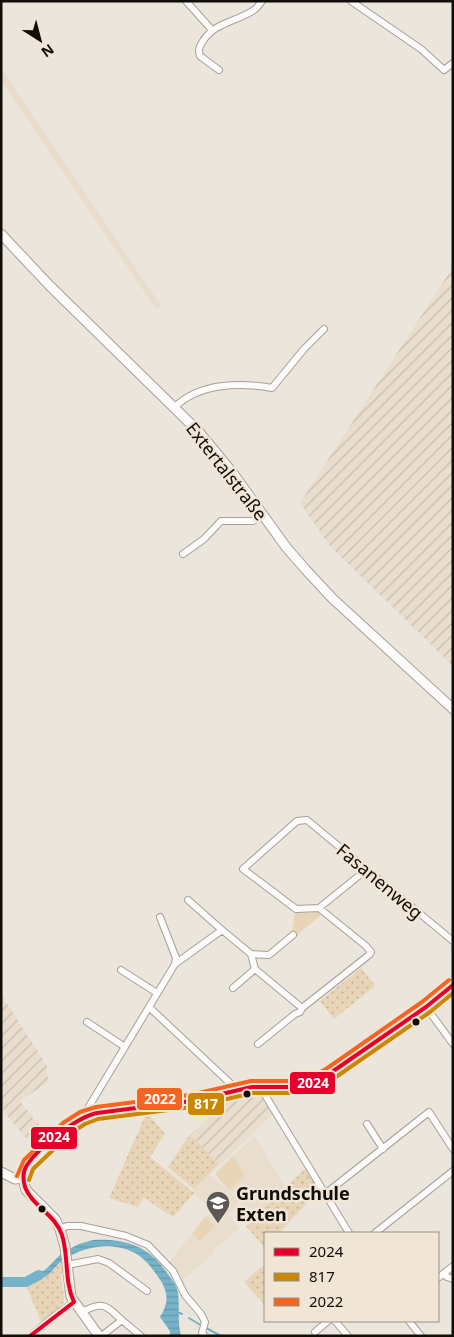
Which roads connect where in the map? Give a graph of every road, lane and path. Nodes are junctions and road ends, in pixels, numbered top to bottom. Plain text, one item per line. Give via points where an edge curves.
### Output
1 (186, 1) edge
2 (262, 1) edge
3 (351, 1) edge
4 (212, 30) junction
5 (453, 63) edge
6 (218, 70) dead end
7 (1, 234) edge
8 (324, 329) dead end
9 (175, 407) junction
10 (263, 516) junction
11 (183, 554) dead end
12 (453, 709) edge
13 (366, 870) junction
14 (188, 900) dead end
15 (318, 908) junction
16 (160, 918) dead end
17 (222, 930) junction
18 (292, 935) dead end
19 (453, 941) edge
20 (251, 954) junction
21 (175, 964) junction
22 (255, 969) junction
23 (121, 970) dead end
24 (453, 985) edge
25 (232, 988) dead end
26 (158, 993) junction
27 (426, 1006) junction
28 (149, 1008) junction
29 (302, 1008) junction
30 (88, 1022) dead end
31 (258, 1044) dead end
32 (453, 1044) edge
33 (125, 1048) junction
34 (264, 1088) junction
35 (233, 1091) junction
36 (82, 1118) junction
37 (367, 1124) dead end
38 (383, 1149) junction
39 (453, 1149) edge
40 (453, 1171) edge
41 (1, 1172) edge
42 (23, 1178) junction
43 (325, 1194) junction
44 (60, 1228) junction
45 (348, 1232) edge
46 (375, 1232) edge
47 (67, 1265) junction
48 (453, 1266) edge
49 (444, 1273) junction
50 (439, 1277) edge
51 (453, 1279) edge
52 (147, 1291) dead end
53 (74, 1302) junction
54 (82, 1312) junction
55 (122, 1320) junction
56 (327, 1322) edge
57 (336, 1322) edge
58 (410, 1322) edge
59 (203, 1329) edge
60 (315, 1332) dead end
61 (102, 1335) edge
62 (30, 1336) edge
63 (142, 1336) edge
64 (348, 1336) edge
65 (421, 1336) edge

1 - 4 street
2 - 4 street via 252,11
3 - 5 street via 421,49 444,70
4 - 6 street via 202,42 199,52
7 - 9 main road, Extertalstraße
8 - 9 street via 272,388 246,385 211,388 190,396
9 - 10 main road, Extertalstraße via 220,457
10 - 11 street via 254,521 221,521
10 - 12 main road, Extertalstraße via 332,598
13 - 15 street
13 - 15 street, Fasanenweg via 307,820 297,821 243,869 296,909
13 - 19 street, Fasanenweg
14 - 17 street
15 - 29 street via 371,952
16 - 21 street via 176,958
17 - 20 street
17 - 21 street
18 - 20 street via 269,954
20 - 22 street
21 - 26 street
22 - 25 street
22 - 29 street
23 - 26 street
24 - 27 main road
26 - 28 street
27 - 32 street
27 - 34 main road via 321,1080 297,1087
28 - 33 street
28 - 35 street via 231,1084
29 - 31 street
30 - 33 street
33 - 36 street
34 - 35 main road
34 - 43 street via 265,1095
35 - 36 main road via 191,1101 96,1112
36 - 42 main road via 66,1128 32,1160
37 - 38 street
38 - 39 street via 429,1112
38 - 43 street
40 - 46 street
41 - 42 main road via 15,1179
42 - 44 main road via 26,1190
43 - 45 street
44 - 47 main road
44 - 59 street via 81,1226 126,1236 148,1245 173,1271 201,1314
47 - 52 street via 98,1259 109,1263
47 - 53 main road via 69,1292
48 - 49 street
49 - 50 street
49 - 51 street
53 - 54 main road
53 - 62 street
54 - 55 street via 101,1305 111,1308
54 - 61 main road
55 - 61 street
55 - 63 street
56 - 60 street
57 - 64 street
58 - 65 street

